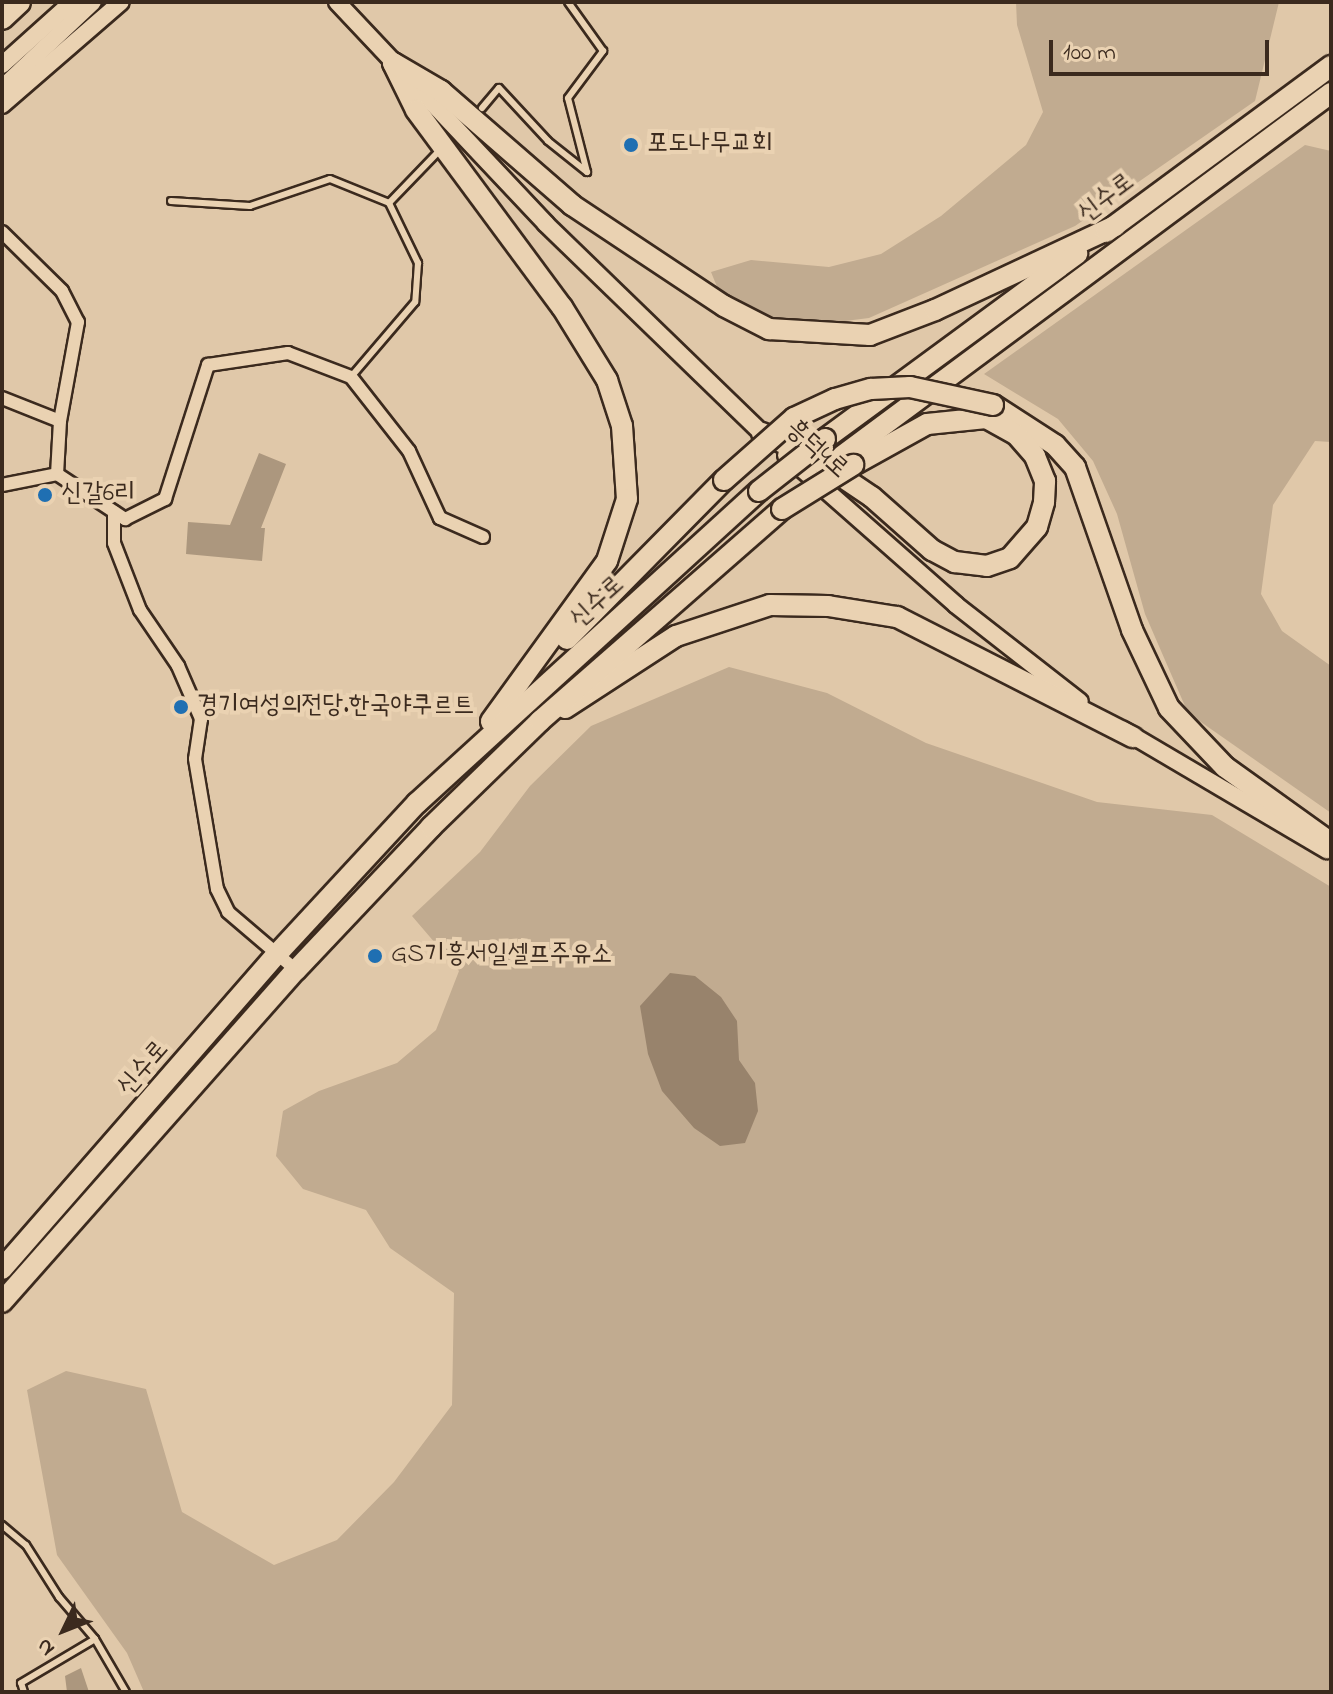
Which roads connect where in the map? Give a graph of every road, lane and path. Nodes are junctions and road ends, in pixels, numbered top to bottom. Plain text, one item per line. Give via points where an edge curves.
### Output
1 (19, 2) edge
2 (72, 2) edge
3 (93, 2) edge
4 (121, 2) edge
5 (337, 2) edge
6 (568, 2) edge
7 (2, 18) edge
8 (393, 63) junction
9 (2, 65) edge
10 (1331, 66) edge
11 (2, 88) edge
12 (1331, 93) edge
13 (2, 105) edge
14 (482, 108) dead end
15 (439, 151) dead end
16 (171, 201) dead end
17 (389, 203) junction
18 (1115, 226) junction
19 (2, 232) edge
20 (351, 377) junction
21 (2, 398) edge
22 (60, 421) junction
23 (762, 433) junction
24 (847, 460) junction
25 (57, 474) junction
26 (2, 485) edge
27 (114, 512) junction
28 (483, 537) dead end
29 (513, 697) junction
30 (540, 721) junction
31 (1133, 737) junction
32 (417, 803) junction
33 (1331, 843) edge
34 (1331, 852) edge
35 (277, 954) junction
36 (296, 970) junction
37 (2, 1269) edge
38 (2, 1302) edge
39 (2, 1525) edge
40 (95, 1639) junction
41 (24, 1692) edge
42 (126, 1692) edge

1 - 7 highway
2 - 9 street
3 - 11 street
4 - 13 street
5 - 8 street, 흥덕4로
6 - 14 lane via 603,51 568,98 587,172 548,141 499,88
8 - 18 main road via 441,91 572,205 724,306 769,329 870,335
8 - 23 street, 흥덕4로 via 546,224
8 - 29 main road via 416,110 562,307 607,380 622,426 628,481 616,538 597,579
10 - 18 main road, 신수로
12 - 24 main road, 신수로
15 - 17 lane
16 - 17 lane via 250,206 330,179
17 - 20 lane via 418,263 415,302
18 - 32 main road, 신수로, bridge via 759,491
19 - 22 street via 62,291 78,322
20 - 27 street via 288,353 208,365 165,499 125,519
20 - 28 street via 409,451 440,518
21 - 22 street
22 - 25 street
23 - 24 main road via 811,456 955,562 987,566 1010,558 1037,527 1045,481 1035,456 1017,435 986,418 927,424
23 - 31 street, 흥덕4로 via 979,624 1047,679
24 - 30 main road, 신수로, bridge via 782,509
25 - 26 street
25 - 27 street
27 - 35 street via 114,543 140,610 178,666 201,719 195,759 217,889 228,912
29 - 32 main road
29 - 33 main road, bridge via 724,480 794,418 859,392 910,387 993,405 1055,445 1075,467 1132,630 1169,708 1225,767
30 - 31 main road via 596,693 676,636 770,605 828,606 897,617
30 - 36 main road, 신수로
31 - 34 street, 흥덕4로
32 - 35 main road, 신수로
35 - 36 street
35 - 37 main road, 신수로
36 - 38 main road, 신수로
39 - 40 lane via 26,1545 59,1597
40 - 41 lane via 21,1683
40 - 42 lane

